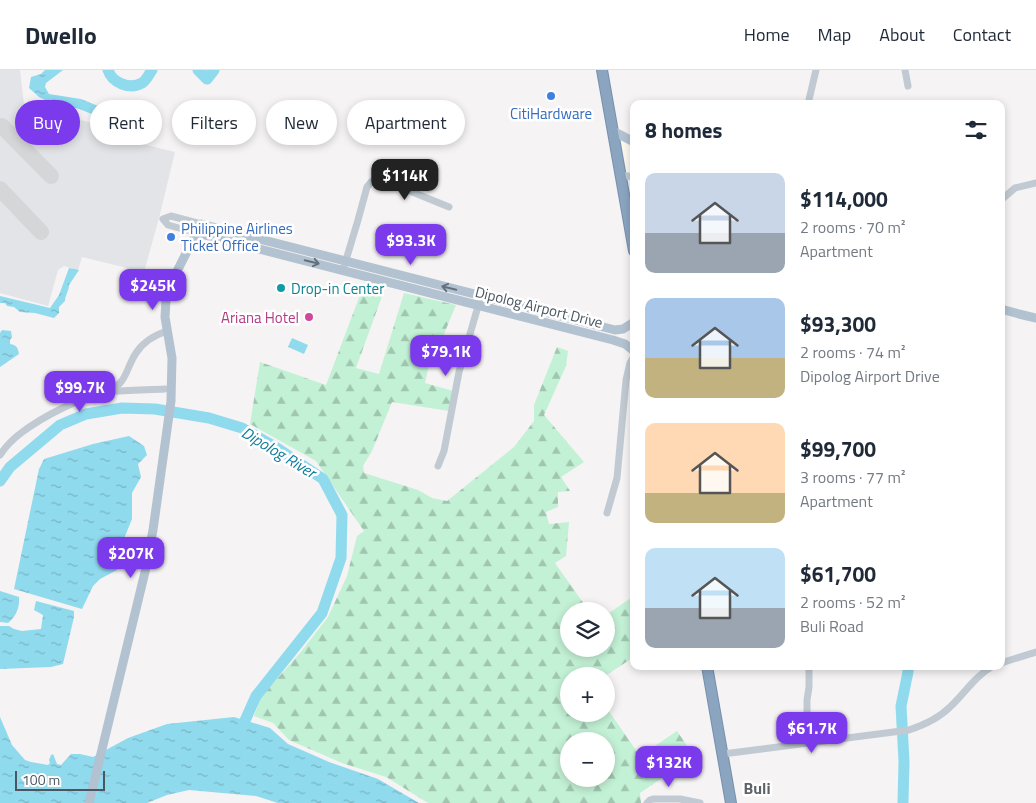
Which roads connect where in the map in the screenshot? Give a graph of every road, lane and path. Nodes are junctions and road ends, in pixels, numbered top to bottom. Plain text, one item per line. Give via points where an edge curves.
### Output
1 (602, 70) edge
2 (816, 70) edge
3 (905, 70) edge
4 (908, 86) dead end
5 (809, 100) edge
6 (613, 131) junction
7 (630, 140) edge
8 (621, 175) junction
9 (630, 176) edge
10 (1036, 183) edge
11 (1005, 197) edge
12 (449, 207) dead end
13 (630, 228) edge
14 (344, 266) junction
15 (480, 301) junction
16 (1005, 310) edge
17 (1036, 318) edge
18 (630, 325) edge
19 (167, 331) junction
20 (614, 335) junction
21 (630, 348) edge
22 (630, 363) edge
23 (165, 389) dead end
24 (106, 392) junction
25 (0, 455) edge
26 (438, 466) dead end
27 (607, 513) dead end
28 (1036, 652) edge
29 (1005, 662) edge
30 (708, 670) edge
31 (809, 670) edge
32 (987, 670) edge
33 (812, 743) junction
34 (722, 754) junction
35 (89, 803) edge
36 (647, 803) edge
37 (700, 803) edge
38 (731, 803) edge

1 - 6 highway
2 - 5 street
3 - 4 street
6 - 7 main road
6 - 8 highway
8 - 9 street
8 - 13 highway
10 - 11 street via 1015,188
12 - 14 street via 374,180 367,187
14 - 15 main road, Dipolog Airport Drive
14 - 19 main road, Dipolog Airport Drive via 199,228 168,290 165,309
15 - 20 main road, Dipolog Airport Drive
15 - 26 street via 459,372 444,451
16 - 17 main road
18 - 20 main road
19 - 24 street via 144,343 117,387
19 - 35 main road via 172,358 170,416 150,547
20 - 21 main road, Dipolog Airport Drive
22 - 27 street via 617,478
23 - 24 street
24 - 25 street via 82,400 35,424 13,439
28 - 29 street
30 - 34 highway
31 - 33 street via 807,700
32 - 33 street via 944,713 921,726 899,732
33 - 34 street
34 - 38 highway
36 - 37 street via 653,799 680,799

